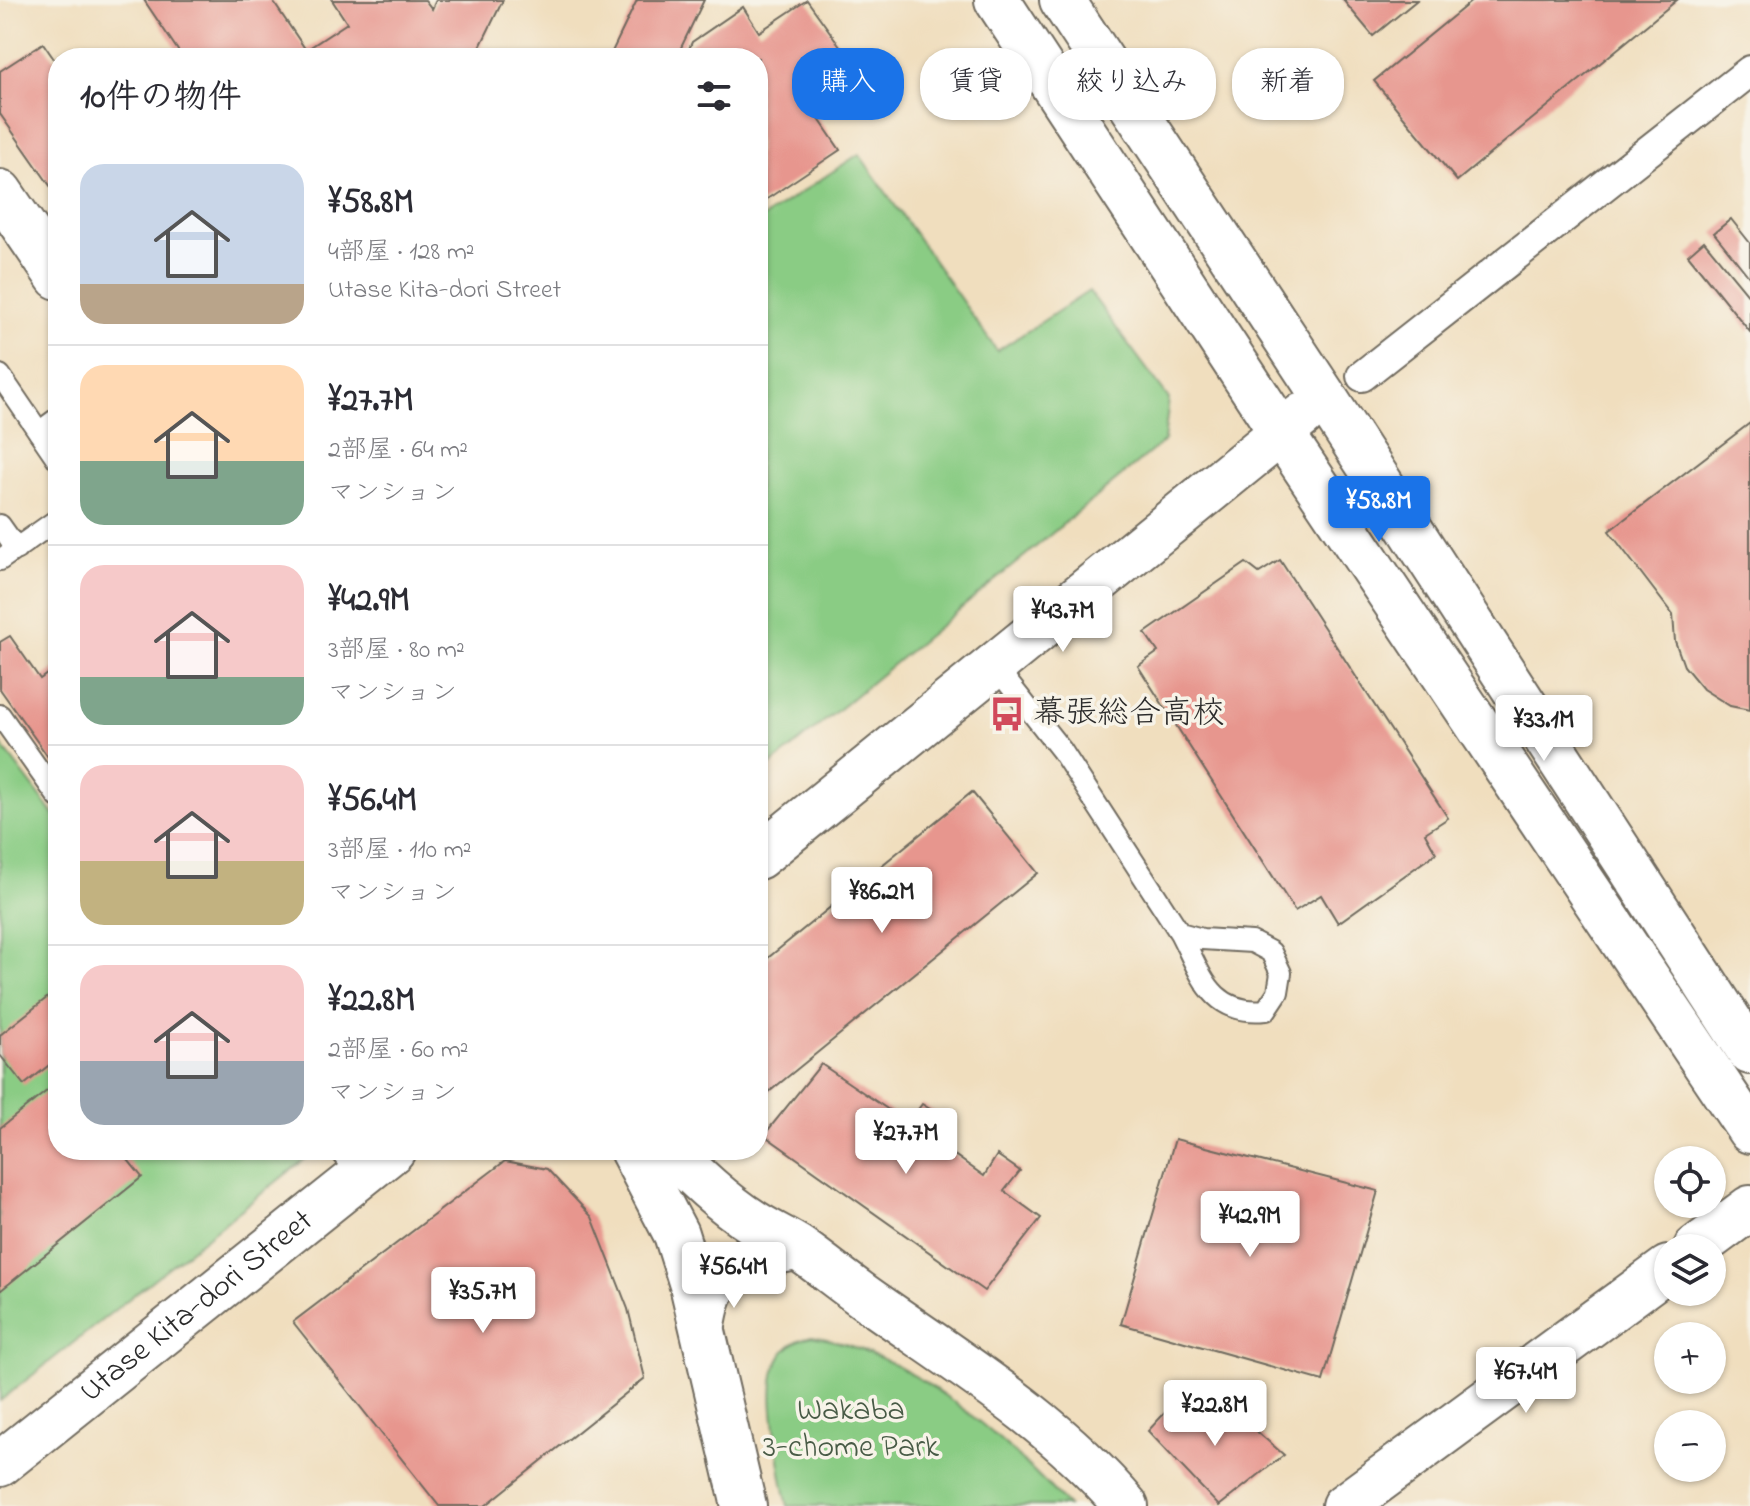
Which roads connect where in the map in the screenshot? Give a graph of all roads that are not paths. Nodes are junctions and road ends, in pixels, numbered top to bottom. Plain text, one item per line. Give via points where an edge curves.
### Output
1 (997, 0) edge
2 (1062, 0) edge
3 (1750, 71) edge
4 (7, 215) edge
5 (48, 265) edge
6 (0, 375) edge
7 (1362, 376) dead end
8 (1325, 398) junction
9 (48, 425) edge
10 (39, 432) junction
11 (1281, 432) junction
12 (48, 445) edge
13 (0, 525) edge
14 (48, 526) edge
15 (8, 554) edge
16 (994, 665) junction
17 (0, 715) edge
18 (48, 783) edge
19 (768, 849) edge
20 (1180, 933) junction
21 (1750, 1052) edge
22 (1750, 1131) edge
23 (363, 1160) edge
24 (637, 1160) edge
25 (679, 1160) edge
26 (1750, 1208) edge
27 (1715, 1234) edge
28 (798, 1248) junction
29 (1654, 1278) edge
30 (703, 1324) junction
31 (0, 1464) edge
32 (744, 1506) edge
33 (1126, 1506) edge
34 (1344, 1506) edge

1 - 11 street
2 - 8 street
3 - 7 street
4 - 5 street
6 - 10 lane
8 - 11 street
8 - 21 street
9 - 10 lane
10 - 12 lane
11 - 16 street
11 - 22 street
13 - 15 lane
14 - 15 lane
16 - 19 street
16 - 20 lane via 1062,751
17 - 18 lane
20 - 20 lane via 1252,942 1271,952 1281,973 1278,992 1266,1010 1247,1012 1223,1001 1200,978
23 - 31 street, Utase Kita-dori Street
24 - 30 street via 676,1234
25 - 28 street via 752,1222
26 - 27 street
28 - 30 street via 756,1255 721,1277
28 - 33 street via 1016,1405 1107,1483
29 - 34 street
30 - 32 street

